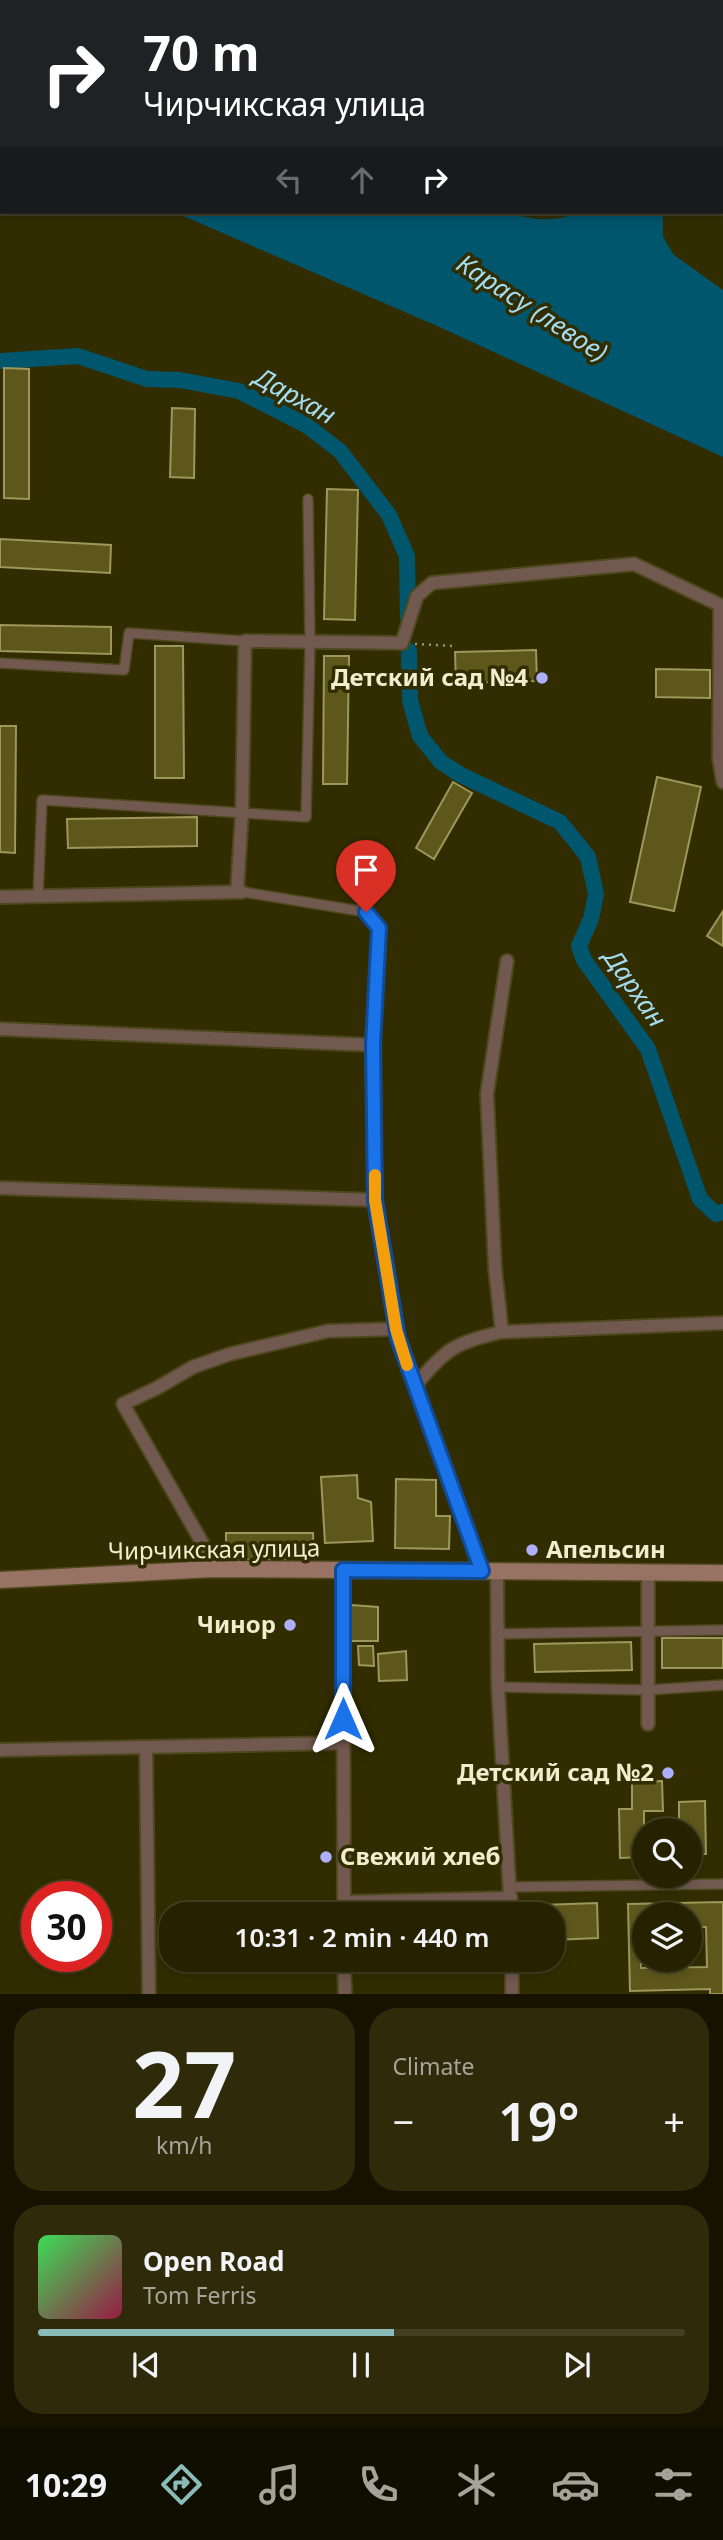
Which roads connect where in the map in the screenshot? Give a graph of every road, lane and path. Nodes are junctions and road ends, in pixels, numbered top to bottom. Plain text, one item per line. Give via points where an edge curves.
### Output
1 (308, 499) dead end
2 (721, 606) edge
3 (245, 641) junction
4 (310, 643) junction
5 (402, 643) junction
6 (454, 646) dead end
7 (0, 663) edge
8 (723, 782) edge
9 (242, 812) junction
10 (240, 892) junction
11 (0, 897) edge
12 (38, 897) junction
13 (366, 912) joint
14 (507, 961) dead end
15 (0, 1029) edge
16 (373, 1045) junction
17 (0, 1188) edge
18 (375, 1200) junction
19 (723, 1323) edge
20 (396, 1329) junction
21 (502, 1332) junction
22 (415, 1386) junction
23 (213, 1569) junction
24 (343, 1570) junction
25 (490, 1571) junction
26 (648, 1573) junction
27 (723, 1573) edge
28 (0, 1580) edge
29 (723, 1630) edge
30 (648, 1632) junction
31 (498, 1634) junction
32 (723, 1685) edge
33 (498, 1687) junction
34 (648, 1690) junction
35 (648, 1724) dead end
36 (343, 1743) junction
37 (146, 1747) junction
38 (0, 1750) edge
39 (723, 1884) edge
40 (511, 1893) junction
41 (344, 1902) edge
42 (411, 1902) edge
43 (511, 1902) edge
44 (344, 1972) edge
45 (512, 1972) edge
46 (149, 1994) edge
47 (345, 1994) edge
48 (512, 1994) edge

1 - 4 street
2 - 5 street via 634,564 432,583 417,596
2 - 8 street via 719,758
3 - 4 street
3 - 7 street via 128,633 124,670
3 - 9 street
4 - 5 street
4 - 9 street via 306,817
5 - 6 path
9 - 10 street
9 - 12 street via 42,800
10 - 12 street
10 - 13 street
11 - 12 street
13 - 16 street via 379,928
14 - 21 street via 487,1094
15 - 16 street
16 - 18 street
17 - 18 street
18 - 20 street
19 - 21 street
20 - 22 street
20 - 23 street via 328,1331 230,1354 193,1367 123,1404
21 - 22 street via 452,1347
22 - 25 street
23 - 24 main road, Чирчикская улица
23 - 28 main road, Чирчикская улица
24 - 25 main road, Чирчикская улица
24 - 36 street
25 - 26 main road, Чирчикская улица
25 - 31 street
26 - 27 main road, Чирчикская улица
26 - 30 street
29 - 30 street
30 - 31 street
30 - 34 street
31 - 33 street
32 - 34 street
33 - 34 street
33 - 40 street
34 - 35 street
36 - 37 street
36 - 41 street
37 - 38 street
37 - 46 street
39 - 40 street
40 - 42 street
40 - 43 street
44 - 47 street
45 - 48 street

